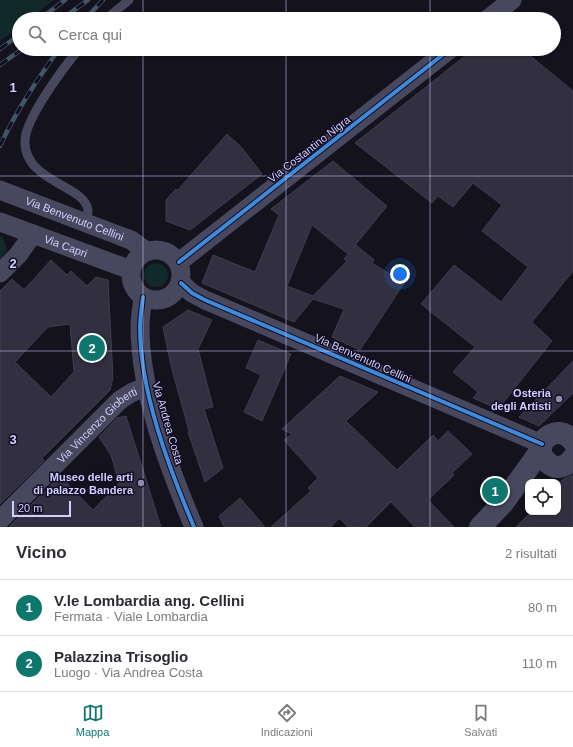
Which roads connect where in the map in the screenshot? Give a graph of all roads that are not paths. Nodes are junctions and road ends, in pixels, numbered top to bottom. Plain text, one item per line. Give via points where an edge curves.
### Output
1 (129, 0) edge
2 (512, 0) edge
3 (113, 12) edge
4 (497, 12) edge
5 (74, 56) edge
6 (441, 56) edge
7 (5, 192) edge
8 (0, 222) edge
9 (86, 222) junction
10 (33, 234) junction
11 (146, 251) junction
12 (179, 262) junction
13 (131, 270) junction
14 (0, 274) edge
15 (181, 283) junction
16 (143, 296) junction
17 (147, 386) junction
18 (573, 420) edge
19 (553, 442) edge
20 (565, 462) edge
21 (537, 479) edge
22 (525, 487) edge
23 (503, 503) junction
24 (0, 520) edge
25 (194, 527) edge
26 (480, 527) edge

1 - 3 lane
2 - 4 street
5 - 9 lane via 57,77 29,124 25,141 28,157 34,167 85,203 88,210
6 - 12 street, Via Costantino Nigra
7 - 9 street, Via Benvenuto Cellini
8 - 10 street, Via Capri
9 - 11 street, Via Benvenuto Cellini via 131,240
10 - 13 street, Via Capri
10 - 14 street
11 - 12 street via 154,249 168,252
11 - 13 street via 136,259
12 - 15 street
13 - 16 street via 134,288
15 - 16 street via 166,298 158,300
15 - 19 street, Via Benvenuto Cellini via 205,300
16 - 17 street, Via Andrea Costa via 140,332
17 - 24 street, Via Vincenzo Gioberti via 120,400
17 - 25 street, Via Andrea Costa via 171,468
18 - 19 street
19 - 20 street via 544,459 547,463
19 - 23 street
20 - 21 street
22 - 23 street
23 - 26 street

